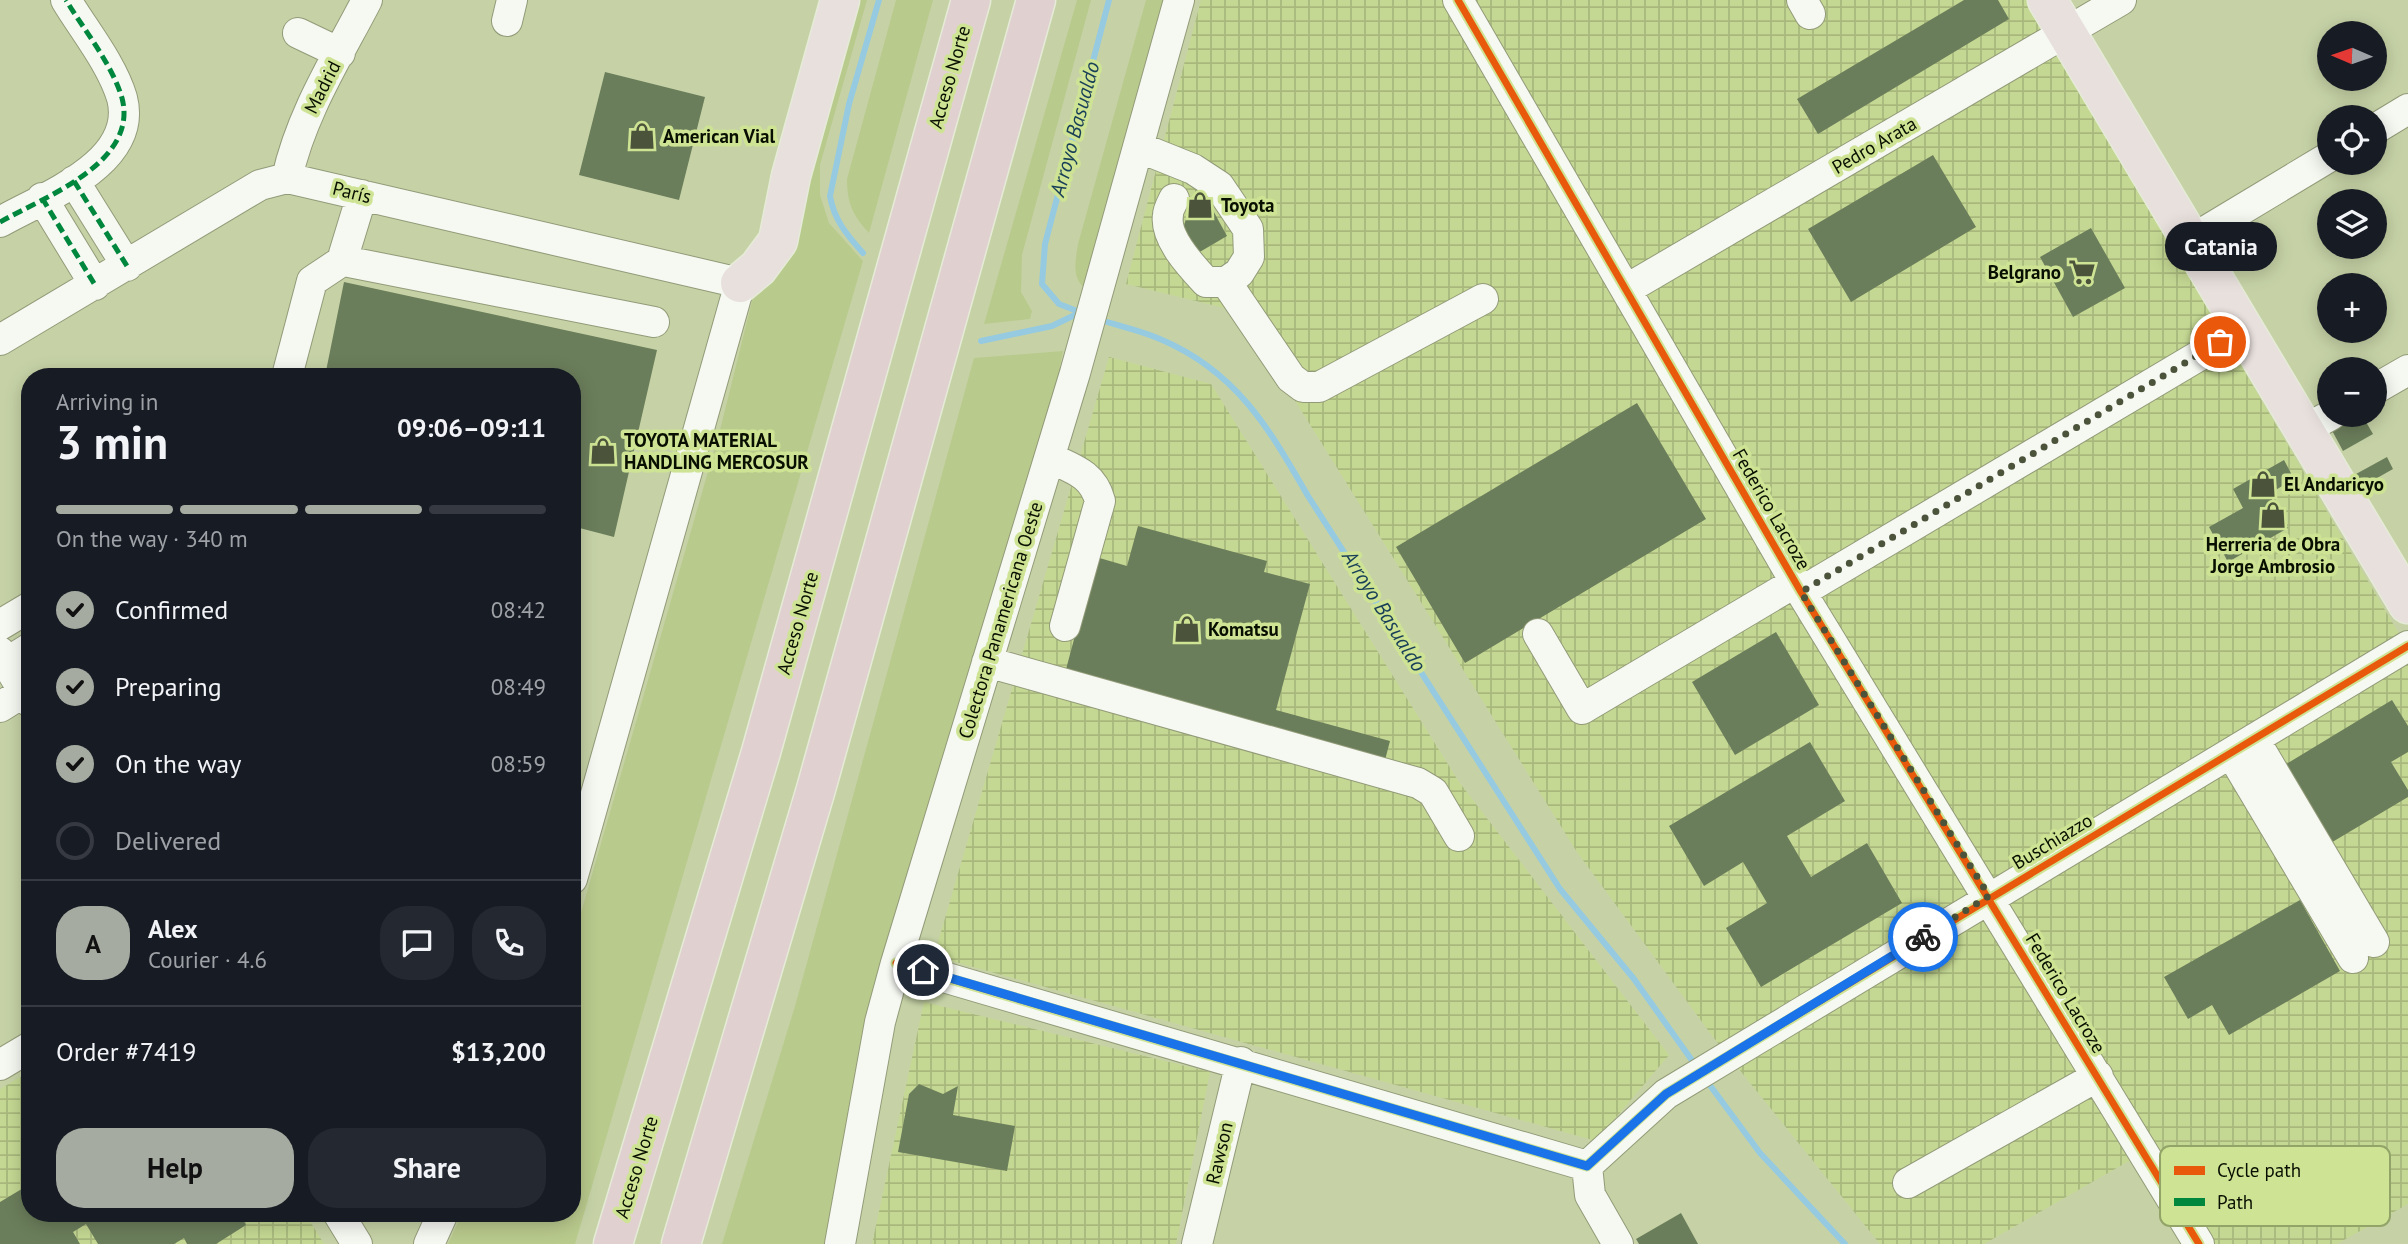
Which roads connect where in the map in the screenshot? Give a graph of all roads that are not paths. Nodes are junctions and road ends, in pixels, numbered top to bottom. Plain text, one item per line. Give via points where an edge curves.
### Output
1 (66, 0) edge
2 (367, 0) edge
3 (817, 0) edge
4 (840, 0) edge
5 (971, 0) edge
6 (1035, 0) edge
7 (1179, 0) edge
8 (1458, 0) edge
9 (2047, 0) edge
10 (2121, 0) edge
11 (298, 33) dead end
12 (2067, 33) junction
13 (340, 53) junction
14 (2408, 109) edge
15 (2387, 122) edge
16 (1138, 147) junction
17 (2317, 163) edge
18 (287, 178) junction
19 (74, 181) junction
20 (362, 195) junction
21 (42, 198) junction
22 (1174, 199) dead end
23 (0, 222) edge
24 (2191, 240) junction
25 (345, 259) junction
26 (127, 266) junction
27 (1226, 282) junction
28 (740, 283) junction
29 (95, 285) junction
30 (1627, 289) junction
31 (1483, 299) dead end
32 (654, 322) dead end
33 (2244, 328) junction
34 (0, 340) edge
35 (289, 368) edge
36 (2408, 370) edge
37 (2387, 382) edge
38 (2317, 419) edge
39 (2321, 427) edge
40 (1049, 458) junction
41 (1798, 587) junction
42 (2408, 604) edge
43 (21, 612) edge
44 (0, 625) edge
45 (1065, 626) dead end
46 (1538, 634) dead end
47 (2408, 646) edge
48 (12, 654) edge
49 (987, 662) junction
50 (18, 700) edge
51 (2243, 746) junction
52 (1459, 836) dead end
53 (581, 847) edge
54 (1989, 896) junction
55 (2363, 950) dead end
56 (896, 963) junction
57 (21, 1052) edge
58 (1241, 1062) junction
59 (0, 1065) edge
60 (2098, 1076) junction
61 (1587, 1166) junction
62 (2160, 1179) edge
63 (1908, 1183) dead end
64 (344, 1222) edge
65 (439, 1222) edge
66 (2188, 1226) edge
67 (357, 1244) edge
68 (429, 1244) edge
69 (613, 1244) edge
70 (681, 1244) edge
71 (840, 1244) edge
72 (1197, 1244) edge
73 (1618, 1244) edge
74 (2199, 1244) edge

1 - 19 street via 113,78 124,119 114,148
2 - 13 street, Madrid
3 - 28 main road
4 - 28 main road via 791,176 778,241
5 - 69 highway, Acceso Norte via 765,739
6 - 70 highway via 816,789
7 - 16 street, Colectora Panamericana Oeste
8 - 30 street, Federico Lacroze
9 - 12 main road
10 - 12 street, Pedro Arata
11 - 13 street
12 - 24 main road
12 - 30 street, Pedro Arata
13 - 18 street, Madrid via 295,143
14 - 15 street
16 - 27 street via 1219,186 1248,229 1249,257
16 - 40 street, Colectora Panamericana Oeste
17 - 24 street
18 - 20 street, París
18 - 26 street via 260,185
19 - 21 street
19 - 26 street
20 - 25 street
20 - 28 street, París
21 - 23 street
21 - 29 street
22 - 27 street via 1167,216 1188,262 1206,282
24 - 33 main road
25 - 32 street
25 - 35 street via 312,281
26 - 29 street
27 - 31 street via 1291,378 1303,387 1319,387
28 - 53 street
29 - 34 street
30 - 41 street, Federico Lacroze
33 - 38 main road
33 - 41 street
36 - 37 street
39 - 42 main road
40 - 45 street via 1088,477 1100,501
40 - 49 street, Colectora Panamericana Oeste
41 - 46 street via 1582,709
41 - 54 street, Federico Lacroze
43 - 44 street
47 - 51 street, Buschiazzo
48 - 50 street
49 - 52 street via 1427,786
49 - 56 street, Colectora Panamericana Oeste
51 - 54 street, Buschiazzo
51 - 55 street
54 - 60 street, Federico Lacroze
54 - 61 street, Buschiazzo via 1666,1094
56 - 58 street
56 - 71 street, Colectora Panamericana Oeste via 880,1023
57 - 59 street
58 - 61 street
58 - 72 street, Rawson
60 - 62 street, Federico Lacroze
60 - 63 street
61 - 73 street via 1590,1195
64 - 67 street
65 - 68 street
66 - 74 street, Federico Lacroze

